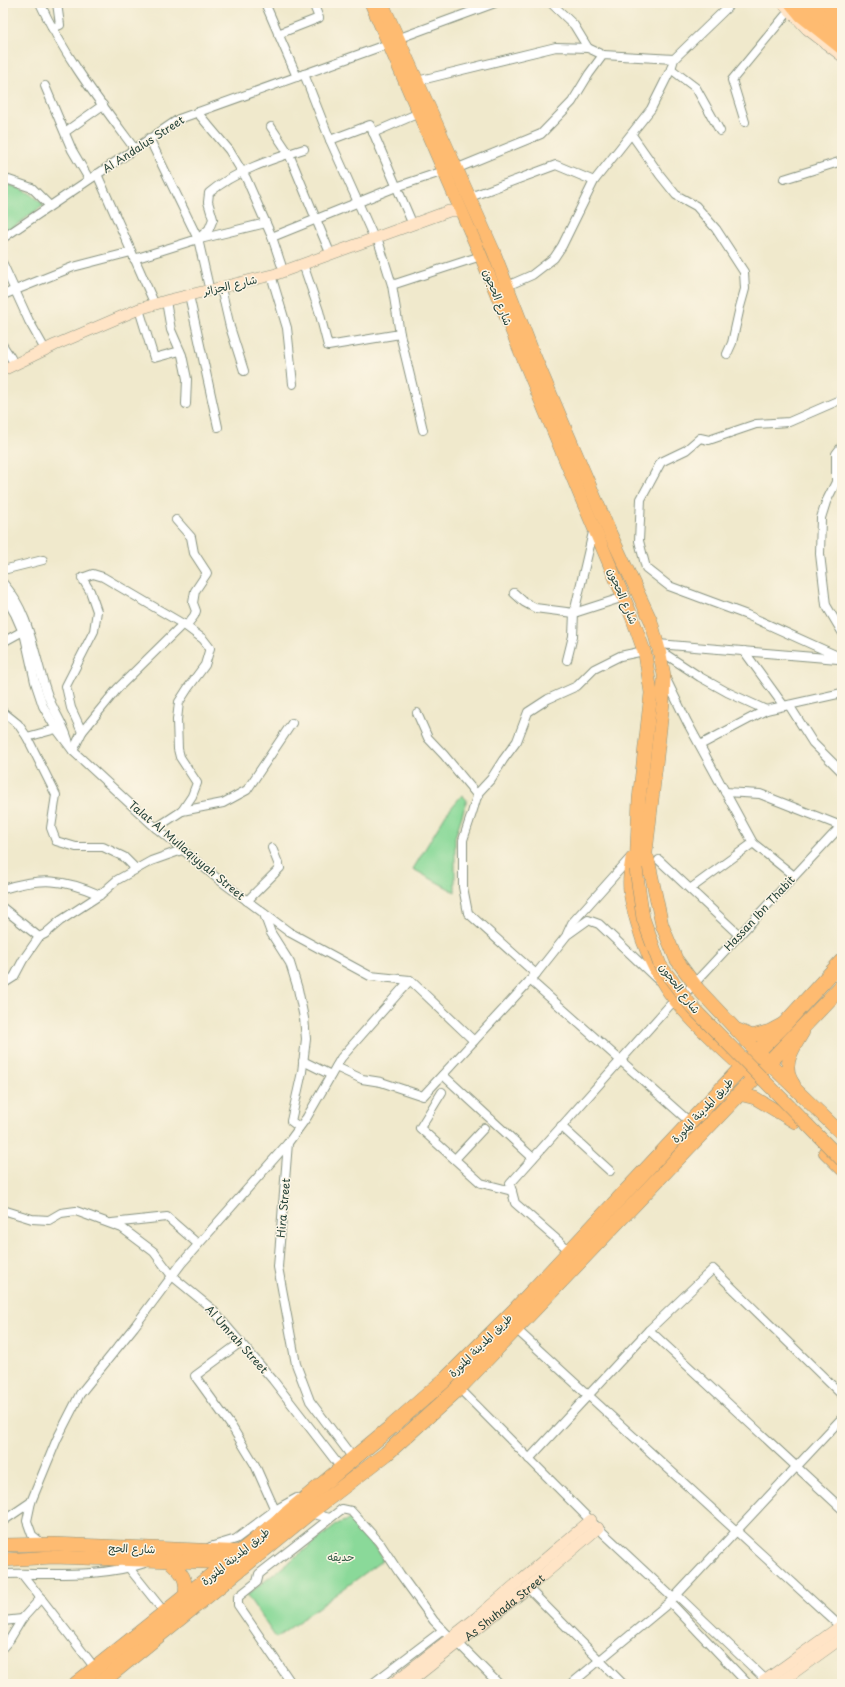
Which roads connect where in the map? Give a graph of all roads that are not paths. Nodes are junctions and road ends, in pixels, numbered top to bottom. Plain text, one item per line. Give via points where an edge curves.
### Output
1 (40, 3) edge
2 (57, 3) edge
3 (265, 3) edge
4 (313, 3) edge
5 (371, 3) edge
6 (382, 3) edge
7 (495, 3) edge
8 (551, 3) edge
9 (732, 3) edge
10 (809, 3) edge
11 (828, 3) edge
12 (788, 6) edge
13 (842, 15) edge
14 (52, 28) junction
15 (842, 31) edge
16 (278, 34) junction
17 (393, 42) junction
18 (842, 47) edge
19 (588, 48) junction
20 (603, 55) junction
21 (842, 56) edge
22 (674, 59) junction
23 (671, 69) junction
24 (300, 75) junction
25 (417, 81) junction
26 (45, 86) dead end
27 (103, 105) junction
28 (197, 112) junction
29 (419, 113) junction
30 (745, 122) dead end
31 (271, 127) dead end
32 (720, 131) dead end
33 (65, 132) junction
34 (373, 133) junction
35 (632, 135) junction
36 (149, 138) junction
37 (330, 140) junction
38 (134, 148) junction
39 (304, 149) dead end
40 (289, 154) junction
41 (842, 161) edge
42 (458, 168) junction
43 (444, 170) junction
44 (242, 172) junction
45 (97, 174) junction
46 (4, 177) edge
47 (89, 179) junction
48 (784, 179) dead end
49 (594, 181) junction
50 (396, 187) junction
51 (455, 197) junction
52 (470, 197) junction
53 (359, 201) junction
54 (49, 205) junction
55 (461, 211) junction
56 (410, 218) junction
57 (315, 219) junction
58 (266, 223) junction
59 (272, 236) junction
60 (374, 236) junction
61 (3, 238) edge
62 (198, 239) junction
63 (328, 248) junction
64 (132, 255) junction
65 (481, 256) junction
66 (3, 264) edge
67 (281, 264) junction
68 (303, 264) junction
69 (271, 275) junction
70 (208, 284) junction
71 (392, 285) junction
72 (507, 286) junction
73 (221, 288) junction
74 (16, 290) junction
75 (3, 295) edge
76 (189, 295) junction
77 (152, 298) junction
78 (166, 301) junction
79 (139, 309) junction
80 (400, 334) junction
81 (42, 344) junction
82 (3, 346) edge
83 (180, 351) junction
84 (727, 354) dead end
85 (7, 360) edge
86 (3, 370) edge
87 (244, 371) dead end
88 (293, 384) dead end
89 (842, 400) edge
90 (186, 404) dead end
91 (218, 427) dead end
92 (423, 430) dead end
93 (842, 446) edge
94 (176, 520) dead end
95 (594, 528) junction
96 (43, 560) dead end
97 (3, 570) edge
98 (3, 583) edge
99 (514, 593) dead end
100 (4, 595) edge
101 (624, 597) junction
102 (574, 613) junction
103 (185, 625) junction
104 (23, 630) junction
105 (842, 632) edge
106 (3, 642) edge
107 (658, 647) junction
108 (744, 651) junction
109 (644, 652) junction
110 (842, 658) edge
111 (567, 660) dead end
112 (664, 675) junction
113 (842, 693) edge
114 (786, 705) junction
115 (766, 710) junction
116 (3, 712) edge
117 (417, 713) dead end
118 (292, 723) dead end
119 (56, 729) junction
120 (82, 732) junction
121 (27, 737) junction
122 (700, 745) junction
123 (71, 749) junction
124 (842, 772) edge
125 (725, 792) junction
126 (478, 796) junction
127 (182, 811) junction
128 (842, 825) edge
129 (156, 828) junction
130 (638, 830) junction
131 (753, 843) junction
132 (272, 848) dead end
133 (182, 850) junction
134 (646, 852) junction
135 (632, 855) junction
136 (659, 860) dead end
137 (136, 869) junction
138 (640, 870) junction
139 (794, 876) junction
140 (3, 889) edge
141 (690, 889) junction
142 (100, 895) junction
143 (248, 901) junction
144 (3, 908) edge
145 (264, 913) junction
146 (567, 935) junction
147 (739, 935) junction
148 (39, 937) junction
149 (842, 961) edge
150 (536, 974) junction
151 (410, 980) junction
152 (530, 980) junction
153 (3, 984) edge
154 (694, 984) junction
155 (665, 986) junction
156 (842, 986) edge
157 (677, 1002) junction
158 (786, 1022) junction
159 (808, 1022) junction
160 (736, 1030) junction
161 (474, 1041) junction
162 (757, 1052) junction
163 (621, 1060) junction
164 (303, 1061) junction
165 (769, 1063) junction
166 (336, 1067) junction
167 (742, 1067) junction
168 (331, 1075) junction
169 (443, 1075) junction
170 (754, 1079) junction
171 (442, 1092) dead end
172 (739, 1094) junction
173 (805, 1099) junction
174 (796, 1122) junction
175 (691, 1123) junction
176 (562, 1126) junction
177 (299, 1127) junction
178 (484, 1128) dead end
179 (842, 1134) edge
180 (288, 1143) junction
181 (842, 1150) edge
182 (533, 1158) junction
183 (455, 1159) junction
184 (842, 1160) edge
185 (842, 1169) edge
186 (610, 1171) dead end
187 (512, 1191) junction
188 (3, 1210) edge
189 (109, 1223) junction
190 (198, 1244) junction
191 (570, 1251) junction
192 (172, 1276) junction
193 (516, 1329) junction
194 (649, 1330) junction
195 (241, 1342) junction
196 (459, 1388) junction
197 (588, 1395) junction
198 (842, 1395) edge
199 (842, 1418) edge
200 (353, 1458) junction
201 (529, 1459) junction
202 (341, 1468) junction
203 (796, 1468) junction
204 (323, 1483) junction
205 (31, 1502) junction
206 (842, 1509) edge
207 (275, 1510) junction
208 (309, 1513) junction
209 (330, 1518) junction
210 (3, 1521) edge
211 (594, 1524) junction
212 (288, 1531) junction
213 (737, 1532) junction
214 (3, 1545) edge
215 (43, 1545) junction
216 (291, 1549) junction
217 (200, 1550) junction
218 (245, 1558) junction
219 (3, 1560) edge
220 (153, 1560) junction
221 (168, 1560) junction
222 (228, 1562) junction
223 (129, 1568) junction
224 (3, 1574) edge
225 (22, 1574) junction
226 (528, 1588) junction
227 (41, 1598) junction
228 (184, 1598) junction
229 (673, 1598) junction
230 (165, 1613) junction
231 (22, 1619) junction
232 (3, 1621) edge
233 (841, 1626) edge
234 (451, 1637) junction
235 (842, 1638) edge
236 (3, 1647) edge
237 (599, 1660) junction
238 (96, 1668) junction
239 (763, 1682) edge
240 (76, 1684) edge
241 (100, 1684) edge
242 (292, 1684) edge
243 (372, 1684) edge
244 (392, 1684) edge
245 (407, 1684) edge
246 (499, 1684) edge
247 (571, 1684) edge
248 (623, 1684) edge
249 (748, 1684) edge
250 (778, 1684) edge

1 - 14 street
2 - 14 street via 60,25
3 - 16 street
4 - 16 street via 319,18
5 - 17 main road, شارع الحجون
6 - 17 main road, شارع الحجون
7 - 17 street, Al Andalus Street
8 - 19 street via 574,25
9 - 22 street
10 - 15 highway
11 - 13 highway
12 - 18 highway
12 - 21 street via 807,29
12 - 30 street via 732,80
14 - 27 street via 82,77
16 - 24 street
17 - 24 street, Al Andalus Street
17 - 25 main road, شارع الحجون
17 - 29 main road, شارع الحجون
19 - 20 street
19 - 25 street via 556,46
20 - 22 street
20 - 42 street via 572,102 541,134
22 - 23 street
23 - 32 street via 696,88
23 - 35 street via 651,109
24 - 28 street, Al Andalus Street
24 - 37 street
25 - 42 main road, شارع الحجون
26 - 33 street
27 - 33 street
27 - 38 street
28 - 36 street, Al Andalus Street via 179,119
28 - 44 street via 229,150
29 - 34 street
29 - 43 main road, شارع الحجون
31 - 40 street
33 - 47 street
34 - 37 street via 370,126
34 - 50 street
35 - 49 street
35 - 84 street via 676,195 696,206 716,229 744,272 745,289
36 - 38 street, Al Andalus Street
36 - 62 street
37 - 53 street
38 - 45 street, Al Andalus Street
39 - 40 street
40 - 44 street
40 - 57 street
41 - 48 street
42 - 52 main road, شارع الحجون
43 - 50 street
43 - 51 main road, شارع الحجون
44 - 58 street
44 - 62 street via 220,183 209,193 208,202 214,220
45 - 47 street, Al Andalus Street
45 - 64 street
46 - 54 street via 32,188
47 - 54 street, Al Andalus Street
49 - 52 street via 556,165
49 - 72 street via 554,258 532,275
50 - 53 street
50 - 56 street
51 - 55 main road, شارع الحجون
51 - 56 street, شارع الجزائر via 449,203
52 - 72 main road, شارع الحجون
53 - 57 street
53 - 60 street
54 - 61 street, Al Andalus Street
55 - 60 street, شارع الجزائر via 449,211
55 - 65 main road, شارع الحجون
56 - 60 street, شارع الجزائر
57 - 59 street
57 - 63 street
58 - 59 street
58 - 62 street
59 - 67 street
60 - 63 street, شارع الجزائر
60 - 68 street, شارع الجزائر
60 - 71 street
62 - 64 street
62 - 70 street
63 - 67 street, شارع الجزائر
64 - 74 street via 73,267
64 - 77 street
65 - 71 street
65 - 95 main road, شارع الحجون
66 - 74 street
67 - 70 street, شارع الجزائر
68 - 69 street, شارع الجزائر
68 - 80 street via 328,346
69 - 73 street, شارع الجزائر
69 - 88 street via 287,328
70 - 77 street, شارع الجزائر
71 - 80 street
72 - 107 main road, شارع الحجون via 610,533 651,621
73 - 76 street, شارع الجزائر
73 - 87 street
74 - 75 street
74 - 81 street
76 - 78 street, شارع الجزائر
76 - 91 street
77 - 81 street, شارع الجزائر
78 - 79 street, شارع الجزائر
78 - 83 street via 171,330
79 - 83 street via 154,358
79 - 86 street, شارع الجزائر
80 - 92 street
81 - 85 street, شارع الجزائر
82 - 85 street
83 - 90 street via 187,379
89 - 110 street via 789,422 756,424 709,440 700,438 686,450 661,462 641,499 639,541 646,568 669,586 746,615
93 - 105 street via 836,454 836,482 821,518 820,554 826,605
94 - 103 street via 191,537 194,553 207,573 195,591 196,612
95 - 101 main road, شارع الحجون
95 - 102 street
96 - 97 street
98 - 123 street, Talat Al Mullaqiyyah Street via 12,594 28,628 47,695
99 - 102 street via 535,608
100 - 104 street, Talat Al Mullaqiyyah Street
101 - 102 street
101 - 109 main road, شارع الحجون
102 - 111 street via 573,636
103 - 120 street via 118,688
103 - 120 street via 104,577 93,574 82,578 97,611 94,630 66,686 71,708
103 - 127 street via 210,648 205,665 179,702 178,749 180,757 197,782
104 - 106 street
104 - 119 street, Talat Al Mullaqiyyah Street via 39,694
107 - 108 street
107 - 112 main road, شارع الحجون
107 - 115 street via 700,677
108 - 110 street
108 - 114 street
109 - 126 street via 620,656 594,669 577,686 548,699 528,712 517,741
109 - 130 main road, شارع الحجون via 651,693 639,798
112 - 122 street
112 - 134 main road, شارع الحجون
113 - 114 street
114 - 115 street
114 - 124 street via 813,743
115 - 122 street
116 - 121 street via 18,724
117 - 126 street via 428,738
118 - 127 street via 247,790 223,803
119 - 121 street
119 - 123 street, Talat Al Mullaqiyyah Street
120 - 123 street
121 - 137 street via 56,795 51,828 56,841 76,847 103,847 124,857
122 - 125 street
123 - 129 street, Talat Al Mullaqiyyah Street
125 - 128 street via 760,794
125 - 131 street
126 - 150 street via 463,840 463,887 468,913
127 - 129 street
128 - 139 street, Hassan Ibn Thabit
129 - 133 street, Talat Al Mullaqiyyah Street
130 - 135 main road
130 - 138 main road, شارع الحجون
131 - 139 street
131 - 141 street
132 - 143 street via 280,868
133 - 137 street
133 - 143 street, Talat Al Mullaqiyyah Street
134 - 138 main road, شارع الحجون
134 - 154 main road via 662,925 676,959
135 - 146 street via 572,923
135 - 155 main road via 629,895 643,944
136 - 141 street
137 - 142 street
138 - 181 main road, شارع الحجون via 653,927 669,963 701,1005
138 - 184 main road, شارع الحجون, bridge via 643,918 660,964 692,1007
139 - 147 street, Hassan Ibn Thabit
140 - 142 street via 42,880 84,888
141 - 147 street
142 - 148 street
143 - 145 street, Talat Al Mullaqiyyah Street
144 - 148 street
145 - 151 street, Talat Al Mullaqiyyah Street via 289,932 370,976
145 - 164 street via 271,933 290,962 298,989 306,1039
146 - 150 street
146 - 155 street via 588,920 598,924
147 - 154 street, Hassan Ibn Thabit
148 - 153 street via 14,977
149 - 158 highway, طريق المدينة المنورة
150 - 152 street
151 - 161 street
151 - 166 street, Hira Street via 341,1058
152 - 161 street
152 - 163 street
154 - 157 street, Hassan Ibn Thabit
154 - 160 main road
155 - 157 main road
156 - 159 highway, طريق المدينة المنورة
157 - 163 street, Hassan Ibn Thabit via 670,1005
157 - 167 main road
158 - 160 main road via 770,1031 752,1036
158 - 162 highway, طريق المدينة المنورة
159 - 165 highway, طريق المدينة المنورة
159 - 173 main road via 787,1061 788,1077
160 - 162 main road
161 - 169 street
162 - 165 main road
162 - 167 highway, طريق المدينة المنورة
163 - 175 street
163 - 176 street, Hassan Ibn Thabit
164 - 168 street
164 - 177 street via 291,1121
165 - 170 highway, طريق المدينة المنورة
165 - 173 main road
166 - 168 street, Hira Street
166 - 169 street via 362,1079 381,1082 423,1096
167 - 170 main road
167 - 175 highway, طريق المدينة المنورة
168 - 177 street, Hira Street
169 - 182 street
170 - 172 highway, طريق المدينة المنورة
170 - 174 main road
171 - 183 street via 420,1128
172 - 174 main road via 755,1098
172 - 193 highway, طريق المدينة المنورة
173 - 179 main road
174 - 185 main road
175 - 191 highway, طريق المدينة المنورة
176 - 182 street, Hassan Ibn Thabit
176 - 186 street
177 - 180 street, Hira Street
178 - 183 street
180 - 190 street
180 - 200 street, Hira Street via 278,1267 296,1364 310,1401
182 - 187 street, Hassan Ibn Thabit via 510,1184
183 - 187 street via 481,1183
187 - 191 street via 515,1203
188 - 189 street, Al Umrah Street via 32,1219 49,1220 61,1213 76,1211
189 - 190 street via 167,1217
189 - 192 street, Al Umrah Street via 122,1228 154,1252
190 - 192 street
191 - 200 highway, طريق المدينة المنورة via 446,1379
192 - 195 street, Al Umrah Street via 211,1308
192 - 205 street via 80,1394 57,1439
193 - 196 highway, طريق المدينة المنورة
193 - 197 street
194 - 197 street
194 - 198 street via 713,1269
194 - 203 street
195 - 202 street, Al Umrah Street
195 - 207 street via 195,1376 232,1426 255,1465
196 - 201 street
196 - 208 highway, طريق المدينة المنورة via 386,1454
197 - 201 street
197 - 213 street
199 - 203 street
200 - 202 highway, طريق المدينة المنورة
201 - 211 street
202 - 204 highway, طريق المدينة المنورة
203 - 206 street
203 - 213 street
204 - 207 street
204 - 218 highway, طريق المدينة المنورة
205 - 210 street
205 - 215 street via 27,1520 32,1535
207 - 217 street via 236,1539
208 - 209 street
208 - 212 highway, طريق المدينة المنورة
209 - 216 street
209 - 234 street via 342,1509 351,1511 379,1542 434,1621
211 - 226 street, As Shuhada Street
211 - 229 street
211 - 234 street
212 - 216 street
212 - 218 highway, طريق المدينة المنورة via 261,1553
213 - 229 street
213 - 233 street
214 - 215 main road, شارع الحج
215 - 217 main road, شارع الحج
216 - 242 street via 259,1574 256,1582 238,1597 238,1605
217 - 218 main road, شارع الحج
218 - 222 highway, طريق المدينة المنورة
218 - 241 highway, طريق المدينة المنورة
219 - 220 main road, شارع الحج via 53,1557
220 - 221 main road, شارع الحج
220 - 223 street
221 - 222 main road, شارع الحج
221 - 228 main road via 178,1568 184,1579 187,1588
222 - 228 highway, طريق المدينة المنورة
223 - 225 street
223 - 230 street
224 - 225 street
225 - 227 street
226 - 234 street, As Shuhada Street
226 - 237 street
227 - 231 street
227 - 238 street
228 - 230 highway, طريق المدينة المنورة
229 - 237 street
229 - 239 street
229 - 249 street
230 - 238 highway, طريق المدينة المنورة
231 - 232 street
231 - 236 street
233 - 239 street
234 - 243 street
234 - 244 street
234 - 245 street, As Shuhada Street
234 - 246 street
235 - 250 street
237 - 247 street
237 - 248 street
238 - 240 highway, طريق المدينة المنورة

